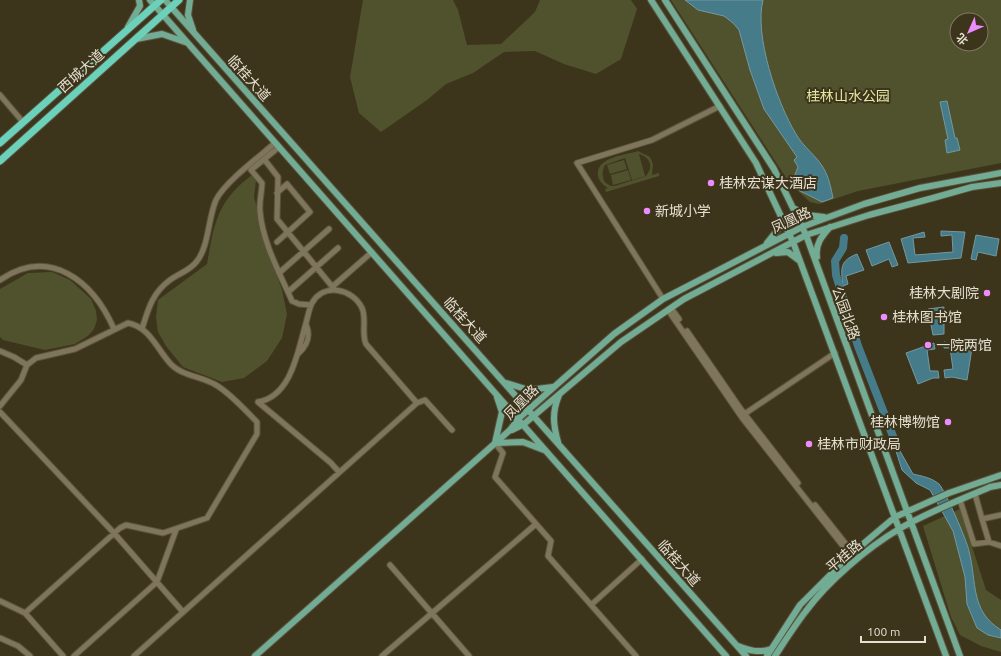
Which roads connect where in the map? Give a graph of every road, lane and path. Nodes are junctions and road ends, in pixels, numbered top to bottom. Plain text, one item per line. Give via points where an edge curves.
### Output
1 (139, 0) edge
2 (161, 0) edge
3 (166, 0) edge
4 (179, 0) edge
5 (190, 0) edge
6 (651, 0) edge
7 (664, 0) edge
8 (152, 2) edge
9 (171, 7) junction
10 (162, 15) junction
11 (127, 29) junction
12 (195, 35) junction
13 (134, 40) junction
14 (187, 43) junction
15 (0, 95) edge
16 (720, 106) junction
17 (23, 122) junction
18 (0, 143) edge
19 (277, 145) junction
20 (264, 160) junction
21 (0, 161) edge
22 (1001, 173) edge
23 (1001, 184) edge
24 (277, 194) junction
25 (793, 207) junction
26 (782, 217) junction
27 (827, 217) junction
28 (802, 227) junction
29 (831, 227) junction
30 (329, 229) dead end
31 (288, 232) junction
32 (789, 233) junction
33 (806, 235) junction
34 (277, 242) dead end
35 (793, 242) junction
36 (764, 246) junction
37 (338, 248) dead end
38 (372, 252) junction
39 (769, 254) junction
40 (801, 262) junction
41 (818, 269) junction
42 (279, 273) junction
43 (0, 280) edge
44 (334, 288) junction
45 (288, 292) junction
46 (664, 299) junction
47 (312, 305) junction
48 (670, 309) junction
49 (114, 329) junction
50 (142, 329) junction
51 (0, 351) edge
52 (836, 355) junction
53 (27, 365) junction
54 (504, 382) junction
55 (555, 386) junction
56 (494, 389) junction
57 (560, 394) junction
58 (417, 403) junction
59 (0, 406) edge
60 (529, 410) junction
61 (0, 412) edge
62 (534, 416) junction
63 (744, 416) junction
64 (519, 418) junction
65 (524, 424) junction
66 (452, 430) dead end
67 (510, 430) junction
68 (495, 443) junction
69 (558, 444) junction
70 (547, 451) junction
71 (339, 472) junction
72 (1001, 475) edge
73 (1001, 485) edge
74 (975, 494) junction
75 (960, 500) junction
76 (906, 511) junction
77 (1001, 516) edge
78 (895, 518) junction
79 (982, 519) junction
80 (910, 523) junction
81 (536, 524) junction
82 (899, 529) junction
83 (176, 530) junction
84 (114, 533) junction
85 (989, 542) junction
86 (1001, 546) edge
87 (851, 554) junction
88 (642, 559) junction
89 (390, 565) dead end
90 (157, 582) junction
91 (0, 601) edge
92 (591, 605) junction
93 (183, 612) junction
94 (25, 613) junction
95 (432, 613) junction
96 (0, 638) edge
97 (735, 644) junction
98 (771, 649) junction
99 (30, 656) edge
100 (63, 656) edge
101 (74, 656) edge
102 (134, 656) edge
103 (255, 656) edge
104 (382, 656) edge
105 (469, 656) edge
106 (636, 656) edge
107 (726, 656) edge
108 (746, 656) edge
109 (767, 656) edge
110 (775, 656) edge
111 (946, 656) edge
112 (960, 656) edge

1 - 11 main road via 140,6
2 - 8 highway, 西城大道
3 - 9 main road, 临桂大道
4 - 9 highway, 西城大道
5 - 12 main road via 188,15
6 - 16 main road, 公园北路
7 - 25 main road, 公园北路 via 774,169
8 - 10 main road, 临桂大道
8 - 11 highway, 西城大道
9 - 10 highway, 西城大道
9 - 12 main road, 临桂大道
10 - 13 highway, 西城大道
10 - 14 main road, 临桂大道
11 - 17 highway, 西城大道
12 - 54 main road, 临桂大道
13 - 14 main road via 162,34
13 - 21 highway, 西城大道
14 - 19 main road, 临桂大道
15 - 17 street
16 - 26 main road, 公园北路 via 756,164
16 - 46 street via 652,140 577,163
17 - 18 highway, 西城大道
19 - 20 street
19 - 38 main road, 临桂大道
19 - 50 street via 225,187 209,218 203,252 191,268 170,279 158,291 150,302
20 - 24 street via 278,177
20 - 42 street via 251,170 262,183 260,217
22 - 27 main road, 凤凰路 via 928,186
23 - 29 main road, 凤凰路 via 972,187 869,214
24 - 31 street via 277,219
24 - 31 street via 287,184 310,212
25 - 27 main road via 807,215
25 - 28 main road, 公园北路
26 - 32 main road, 公园北路
26 - 36 main road via 779,228
27 - 28 main road, 凤凰路
28 - 32 main road, 凤凰路
28 - 33 main road, 公园北路
29 - 33 main road, 凤凰路
29 - 41 main road via 816,250
30 - 42 street
31 - 34 street
31 - 44 street
32 - 35 main road, 公园北路
32 - 36 main road, 凤凰路
33 - 35 main road, 凤凰路
33 - 41 main road, 公园北路
35 - 39 main road, 凤凰路
35 - 40 main road, 公园北路
36 - 46 main road, 凤凰路
37 - 45 street
38 - 44 street
38 - 56 main road, 临桂大道
39 - 40 main road via 788,252
39 - 48 main road, 凤凰路
40 - 52 main road, 公园北路
41 - 76 main road, 公园北路
42 - 45 street
43 - 49 street via 31,267 55,268 71,274 90,292
44 - 47 street via 323,293
44 - 58 street via 355,298 361,306 366,344
45 - 47 street via 295,303
46 - 55 main road, 凤凰路 via 614,334
47 - 71 street via 306,324 309,332 307,344 298,354 282,387 272,397 258,402
48 - 57 main road, 凤凰路 via 620,342
48 - 63 street
49 - 50 street via 128,323
49 - 53 street via 75,348 36,358
50 - 83 street via 160,347 169,362 182,372 214,384 229,394 257,422 257,434 212,512 207,518
51 - 53 street
52 - 63 street
52 - 78 main road, 公园北路
53 - 59 street via 21,380
54 - 55 main road via 529,390
54 - 60 main road, 临桂大道
55 - 60 main road, 凤凰路
56 - 64 main road, 临桂大道
56 - 68 main road via 502,412
57 - 62 main road, 凤凰路
57 - 69 main road via 553,413
58 - 66 street via 425,400
58 - 71 street
60 - 62 main road, 临桂大道
60 - 64 main road, 凤凰路
61 - 84 street
62 - 65 main road, 凤凰路
62 - 69 main road, 临桂大道
63 - 87 street
64 - 65 main road, 临桂大道
64 - 67 main road, 凤凰路
65 - 67 main road, 凤凰路
65 - 70 main road, 临桂大道
67 - 68 main road
68 - 70 main road via 523,442
68 - 81 street via 503,452 495,477
68 - 103 main road
69 - 97 main road, 临桂大道
70 - 88 main road, 临桂大道
71 - 93 street
72 - 76 main road, 平桂路
73 - 74 main road, 平桂路
74 - 75 main road, 平桂路
74 - 79 street
75 - 80 main road, 平桂路
75 - 85 street via 974,544
76 - 78 main road, 平桂路
76 - 80 main road, 公园北路
77 - 79 street
78 - 82 main road, 公园北路
78 - 87 main road, 平桂路
79 - 85 street
80 - 82 main road, 平桂路
80 - 112 main road, 公园北路
81 - 92 street via 550,541 548,556
81 - 95 street
82 - 110 main road, 平桂路 via 832,582 806,610
82 - 111 main road, 公园北路
83 - 84 street via 163,533 126,525
83 - 90 street
84 - 90 street
84 - 94 street
85 - 86 street
87 - 98 main road, 平桂路 via 800,605
88 - 92 street
88 - 107 main road, 临桂大道
89 - 95 street
90 - 93 street
90 - 101 street
91 - 94 street
92 - 106 street
93 - 102 street
94 - 100 street
95 - 104 street
95 - 105 street
96 - 99 street via 18,646
97 - 98 main road via 754,652
97 - 108 main road, 临桂大道
98 - 109 main road, 平桂路

